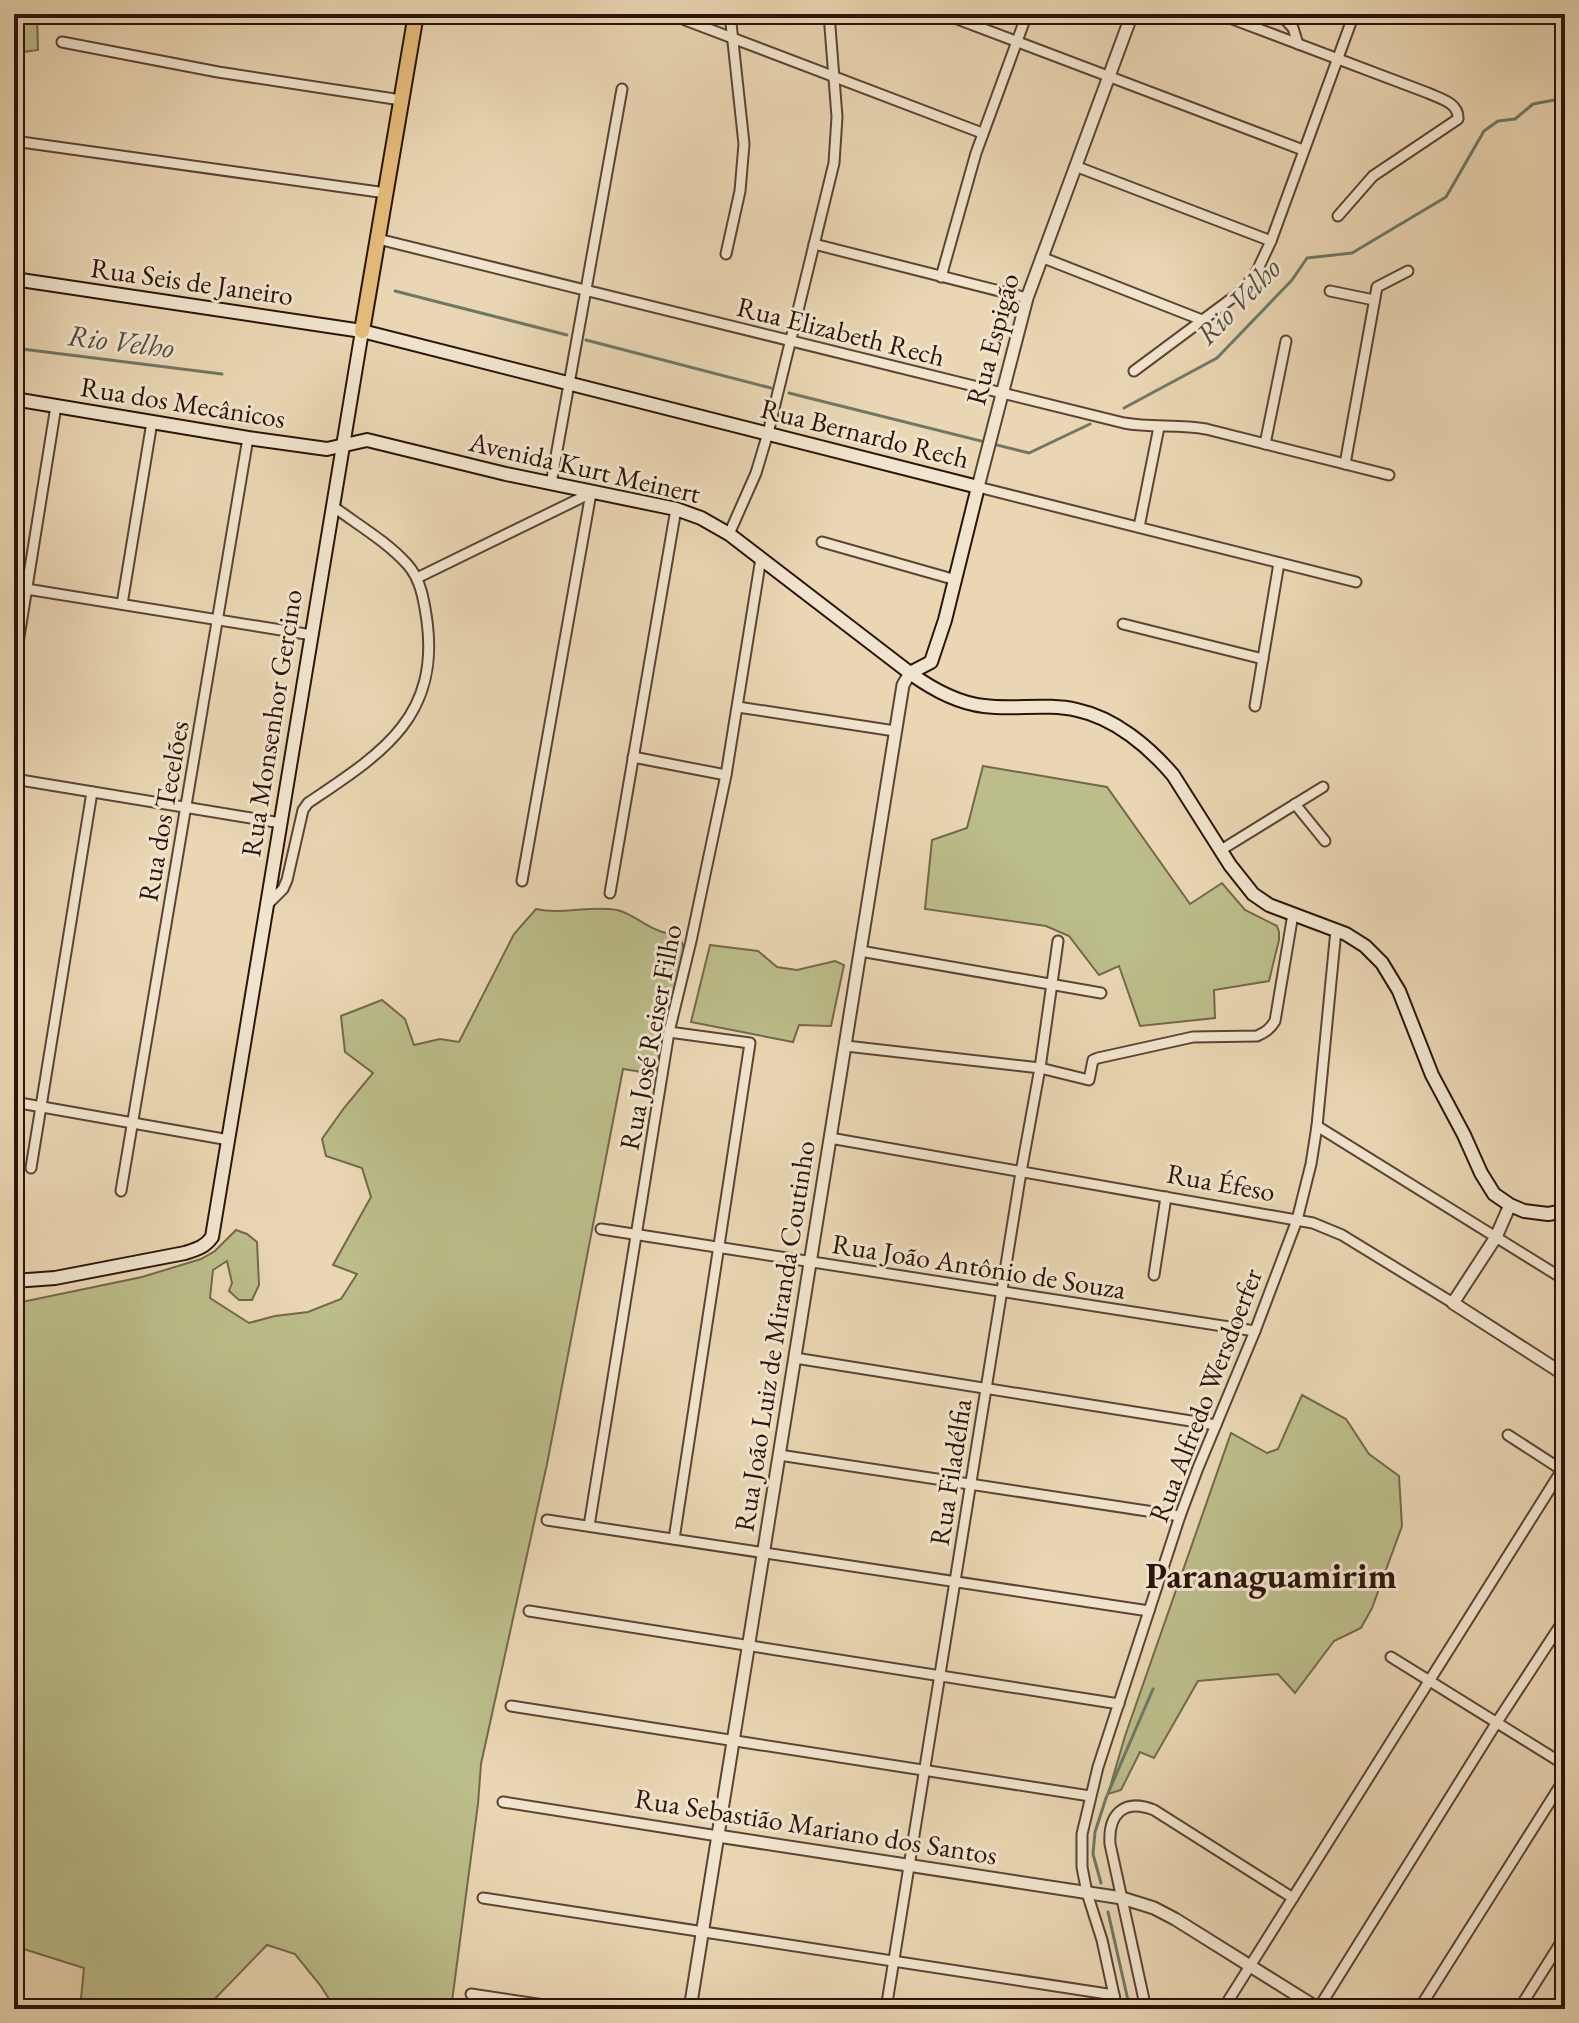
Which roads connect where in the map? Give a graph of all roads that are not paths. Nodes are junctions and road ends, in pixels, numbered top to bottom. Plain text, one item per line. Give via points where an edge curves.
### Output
1 (416, 14) edge
2 (730, 14) edge
3 (829, 14) edge
4 (944, 14) edge
5 (1027, 14) edge
6 (1132, 14) edge
7 (1219, 14) edge
8 (1280, 14) edge
9 (1354, 14) edge
10 (685, 20) dead end
11 (731, 38) junction
12 (1016, 41) junction
13 (62, 42) dead end
14 (1298, 44) junction
15 (1337, 60) junction
16 (833, 76) junction
17 (1108, 76) junction
18 (622, 89) dead end
19 (401, 100) junction
20 (982, 133) junction
21 (14, 141) edge
22 (1303, 150) junction
23 (1075, 166) junction
24 (386, 193) junction
25 (1338, 216) dead end
26 (378, 239) junction
27 (1271, 241) junction
28 (814, 244) junction
29 (726, 254) dead end
30 (1041, 257) junction
31 (1408, 271) dead end
32 (941, 277) junction
33 (14, 279) edge
34 (586, 290) junction
35 (1330, 291) dead end
36 (1027, 298) junction
37 (1374, 300) junction
38 (1202, 320) junction
39 (362, 331) junction
40 (791, 341) junction
41 (1286, 341) dead end
42 (1134, 371) dead end
43 (569, 383) junction
44 (1002, 393) junction
45 (14, 399) edge
46 (56, 406) junction
47 (152, 422) junction
48 (1159, 427) junction
49 (768, 433) junction
50 (248, 438) junction
51 (1265, 444) junction
52 (344, 445) junction
53 (1345, 464) junction
54 (1389, 475) dead end
55 (551, 484) junction
56 (978, 487) junction
57 (591, 493) junction
58 (334, 507) junction
59 (676, 509) junction
60 (1139, 527) junction
61 (729, 534) junction
62 (822, 542) dead end
63 (761, 558) junction
64 (1279, 563) junction
65 (417, 578) junction
66 (956, 580) junction
67 (1356, 582) dead end
68 (14, 587) edge
69 (27, 589) junction
70 (122, 604) junction
71 (217, 620) junction
72 (1123, 624) dead end
73 (312, 635) junction
74 (1263, 659) junction
75 (931, 662) junction
76 (14, 668) edge
77 (910, 673) junction
78 (946, 695) junction
79 (1255, 706) dead end
80 (738, 707) junction
81 (895, 731) junction
82 (633, 757) junction
83 (726, 775) junction
84 (14, 779) edge
85 (1323, 787) dead end
86 (92, 792) junction
87 (1295, 804) junction
88 (186, 807) junction
89 (281, 823) junction
90 (1325, 841) dead end
91 (1221, 850) junction
92 (522, 881) dead end
93 (610, 893) dead end
94 (268, 904) junction
95 (1293, 914) junction
96 (1336, 930) junction
97 (1058, 941) dead end
98 (860, 951) junction
99 (1051, 984) junction
100 (1101, 993) dead end
101 (669, 1032) junction
102 (846, 1046) junction
103 (1040, 1068) junction
104 (14, 1102) edge
105 (41, 1107) junction
106 (133, 1123) junction
107 (1317, 1126) junction
108 (830, 1138) junction
109 (229, 1140) junction
110 (31, 1168) dead end
111 (1021, 1172) junction
112 (121, 1191) dead end
113 (1166, 1197) junction
114 (1510, 1205) junction
115 (1565, 1211) edge
116 (1297, 1220) junction
117 (601, 1229) dead end
118 (636, 1235) junction
119 (1496, 1237) junction
120 (718, 1248) junction
121 (810, 1262) junction
122 (1154, 1275) dead end
123 (1565, 1280) edge
124 (14, 1281) edge
125 (1001, 1291) junction
126 (1453, 1303) junction
127 (1255, 1331) junction
128 (795, 1358) junction
129 (1565, 1375) edge
130 (986, 1389) junction
131 (1216, 1425) junction
132 (1508, 1435) dead end
133 (779, 1455) junction
134 (1564, 1468) edge
135 (970, 1484) junction
136 (1180, 1516) junction
137 (547, 1520) dead end
138 (589, 1526) junction
139 (674, 1539) junction
140 (764, 1553) junction
141 (955, 1582) junction
142 (529, 1611) dead end
143 (1149, 1611) junction
144 (1565, 1618) edge
145 (749, 1646) junction
146 (1391, 1657) dead end
147 (940, 1676) junction
148 (1430, 1681) junction
149 (1119, 1704) junction
150 (511, 1706) dead end
151 (1497, 1722) junction
152 (733, 1741) junction
153 (1565, 1765) edge
154 (924, 1771) junction
155 (1565, 1778) edge
156 (1090, 1796) junction
157 (503, 1802) dead end
158 (718, 1836) junction
159 (909, 1865) junction
160 (1087, 1893) junction
161 (483, 1898) dead end
162 (1122, 1898) junction
163 (1293, 1898) junction
164 (703, 1932) junction
165 (1565, 1936) edge
166 (894, 1961) junction
167 (1250, 1966) junction
168 (471, 1994) dead end
169 (1114, 1995) junction
170 (571, 2009) edge
171 (690, 2009) edge
172 (886, 2009) edge
173 (1117, 2009) edge
174 (1146, 2009) edge
175 (1223, 2009) edge
176 (1318, 2009) edge
177 (1419, 2009) edge
178 (1519, 2009) edge

1 - 19 main road, Rua Monsenhor Gercino
2 - 11 street
3 - 16 street
4 - 12 street
5 - 12 street
6 - 17 street, Rua Espigão
7 - 14 street
8 - 14 street
9 - 15 street
10 - 11 street
11 - 16 street
11 - 29 street via 744,144
12 - 17 street
12 - 20 street
13 - 19 street
14 - 15 street
15 - 22 street
15 - 25 street via 1428,93 1458,113 1458,119 1373,176
16 - 20 street
16 - 28 street via 836,148
17 - 22 street
17 - 23 street, Rua Espigão
18 - 34 street
19 - 24 main road, Rua Monsenhor Gercino
20 - 32 street
21 - 24 street
22 - 27 street
23 - 27 street
23 - 30 street, Rua Espigão
24 - 26 main road, Rua Monsenhor Gercino
26 - 34 street, Rua Elizabeth Rech
26 - 39 main road, Rua Monsenhor Gercino
27 - 38 street via 1243,290
28 - 32 street
28 - 40 street
30 - 36 street, Rua Espigão
30 - 38 street
31 - 37 street via 1377,287
32 - 36 street
33 - 39 main road, Rua Seis de Janeiro
34 - 40 street, Rua Elizabeth Rech
34 - 43 street
35 - 37 street
36 - 44 street, Rua Espigão
37 - 53 street
38 - 42 street
39 - 43 main road, Rua Bernardo Rech
39 - 52 main road, Rua Monsenhor Gercino
40 - 44 street, Rua Elizabeth Rech
40 - 49 street
41 - 51 street
43 - 49 main road, Rua Bernardo Rech
43 - 55 street
44 - 48 street, Rua Elizabeth Rech
44 - 56 street, Rua Espigão
45 - 46 main road, Rua dos Mecânicos
46 - 47 main road, Rua dos Mecânicos
46 - 69 street
47 - 50 main road, Rua dos Mecânicos
47 - 70 street
48 - 51 street, Rua Elizabeth Rech via 1195,427
48 - 60 street
49 - 56 main road, Rua Bernardo Rech
49 - 61 street
50 - 52 main road, Rua dos Mecânicos via 327,449
50 - 71 street, Rua dos Tecelões
51 - 53 street, Rua Elizabeth Rech
52 - 55 main road, Avenida Kurt Meinert via 367,440
52 - 58 main road, Rua Monsenhor Gercino
53 - 54 street, Rua Elizabeth Rech
55 - 57 main road, Avenida Kurt Meinert
56 - 60 street, Rua Bernardo Rech
56 - 66 main road, Rua Espigão
57 - 59 main road, Avenida Kurt Meinert
57 - 65 street
57 - 92 street
58 - 65 street via 389,548
58 - 73 main road, Rua Monsenhor Gercino
59 - 61 main road, Avenida Kurt Meinert
59 - 82 street
60 - 64 street, Rua Bernardo Rech
61 - 63 main road, Avenida Kurt Meinert
62 - 66 street
63 - 77 main road, Avenida Kurt Meinert
63 - 80 street, Rua José Reiser Filho
64 - 67 street, Rua Bernardo Rech
64 - 74 street
65 - 94 street via 429,646 428,673 418,701 386,747 308,803 287,880
66 - 75 main road, Rua Espigão
68 - 69 street
69 - 70 street
69 - 76 street
70 - 71 street
71 - 73 street
71 - 88 street, Rua dos Tecelões
72 - 74 street
73 - 89 main road, Rua Monsenhor Gercino
74 - 79 street
75 - 77 main road
75 - 78 main road via 934,681
77 - 78 main road, Avenida Kurt Meinert
77 - 81 street, Rua João Luiz de Miranda Coutinho
78 - 91 main road via 984,706 1079,710 1119,728 1173,775
80 - 81 street
80 - 83 street, Rua José Reiser Filho
81 - 98 street, Rua João Luiz de Miranda Coutinho
82 - 83 street
82 - 93 street
83 - 101 street, Rua José Reiser Filho
84 - 86 street
85 - 87 street
86 - 88 street
86 - 105 street
87 - 90 street
87 - 91 street
88 - 89 street
88 - 106 street, Rua dos Tecelões
89 - 94 main road, Rua Monsenhor Gercino
91 - 95 main road via 1253,894
94 - 109 main road, Rua Monsenhor Gercino
95 - 96 main road
95 - 103 street via 1275,1021 1265,1033 1193,1037 1098,1058 1089,1080
96 - 107 street, Rua Alfredo Wersdoerfer
96 - 114 main road via 1365,946 1389,974 1481,1173 1494,1194
97 - 99 street, Rua Filadélfia
98 - 99 street
98 - 102 street, Rua João Luiz de Miranda Coutinho
99 - 100 street
99 - 103 street, Rua Filadélfia
101 - 118 street, Rua José Reiser Filho
101 - 120 street via 750,1043
102 - 103 street
102 - 108 street, Rua João Luiz de Miranda Coutinho
103 - 111 street, Rua Filadélfia
104 - 105 street
105 - 106 street
105 - 110 street
106 - 109 street
106 - 112 street, Rua dos Tecelões
107 - 116 street, Rua Alfredo Wersdoerfer
107 - 119 street
108 - 111 street, Rua Éfeso
108 - 121 street, Rua João Luiz de Miranda Coutinho
109 - 124 main road, Rua Monsenhor Gercino via 212,1237 200,1249
111 - 113 street, Rua Éfeso
111 - 125 street, Rua Filadélfia
113 - 116 street, Rua Éfeso
113 - 122 street
114 - 115 main road via 1538,1214
114 - 119 street
116 - 126 street, Rua Éfeso via 1342,1235
116 - 127 street, Rua Alfredo Wersdoerfer
117 - 118 street, Rua João Antônio de Souza
118 - 120 street, Rua João Antônio de Souza
118 - 138 street, Rua José Reiser Filho
119 - 123 street
119 - 126 street
120 - 121 street, Rua João Antônio de Souza
120 - 139 street
121 - 125 street, Rua João Antônio de Souza
121 - 128 street, Rua João Luiz de Miranda Coutinho
125 - 127 street, Rua João Antônio de Souza
125 - 130 street, Rua Filadélfia
126 - 129 street, Rua Éfeso
127 - 131 street, Rua Alfredo Wersdoerfer
128 - 130 street
128 - 133 street, Rua João Luiz de Miranda Coutinho
130 - 131 street
130 - 135 street, Rua Filadélfia
131 - 136 street, Rua Alfredo Wersdoerfer
132 - 134 street
133 - 135 street
133 - 140 street, Rua João Luiz de Miranda Coutinho
134 - 148 street
135 - 136 street
135 - 141 street, Rua Filadélfia
136 - 143 street, Rua Alfredo Wersdoerfer
137 - 138 street
138 - 139 street
139 - 140 street
140 - 141 street
140 - 145 street, Rua João Luiz de Miranda Coutinho
141 - 143 street
141 - 147 street, Rua Filadélfia
142 - 145 street
143 - 149 street, Rua Alfredo Wersdoerfer
144 - 151 street
145 - 147 street
145 - 152 street, Rua João Luiz de Miranda Coutinho
146 - 148 street
147 - 149 street
147 - 154 street, Rua Filadélfia
148 - 151 street
148 - 163 street
149 - 156 street, Rua Alfredo Wersdoerfer
150 - 152 street
151 - 153 street
151 - 176 street
152 - 154 street
152 - 158 street, Rua João Luiz de Miranda Coutinho
154 - 156 street
154 - 159 street, Rua Filadélfia
155 - 177 street
156 - 160 street, Rua Alfredo Wersdoerfer via 1081,1846
157 - 158 street, Rua Sebastião Mariano dos Santos
158 - 159 street, Rua Sebastião Mariano dos Santos
158 - 164 street, Rua João Luiz de Miranda Coutinho
159 - 160 street, Rua Sebastião Mariano dos Santos
159 - 166 street, Rua Filadélfia
160 - 162 street, Rua Sebastião Mariano dos Santos
160 - 169 street, Rua Alfredo Wersdoerfer
161 - 164 street
162 - 163 street via 1109,1836 1122,1809 1136,1805 1154,1810
162 - 167 street, Rua Sebastião Mariano dos Santos via 1166,1913
162 - 174 street
163 - 167 street
164 - 166 street
164 - 171 street, Rua João Luiz de Miranda Coutinho
165 - 178 street
166 - 169 street
166 - 172 street, Rua Filadélfia
167 - 175 street
167 - 176 street, Rua Sebastião Mariano dos Santos
168 - 170 street
169 - 173 street, Rua Alfredo Wersdoerfer

